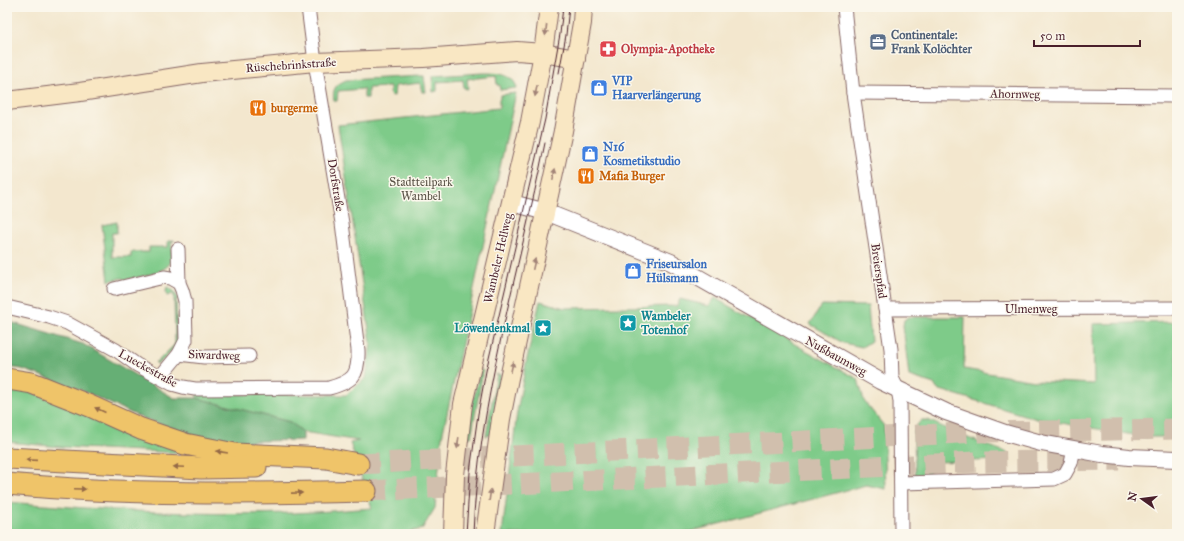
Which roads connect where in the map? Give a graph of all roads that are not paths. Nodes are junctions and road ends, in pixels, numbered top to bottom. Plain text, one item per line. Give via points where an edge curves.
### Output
1 (308, 7) edge
2 (549, 7) edge
3 (583, 7) edge
4 (844, 7) edge
5 (543, 53) junction
6 (576, 59) junction
7 (315, 62) junction
8 (853, 93) junction
9 (1177, 96) edge
10 (7, 101) edge
11 (512, 203) junction
12 (546, 212) junction
13 (178, 249) dead end
14 (179, 282) junction
15 (114, 289) dead end
16 (7, 307) edge
17 (1177, 308) edge
18 (885, 309) junction
19 (179, 354) junction
20 (249, 356) dead end
21 (358, 364) joint
22 (160, 377) junction
23 (7, 379) edge
24 (898, 390) junction
25 (1074, 449) junction
26 (7, 458) edge
27 (1177, 459) edge
28 (901, 483) junction
29 (7, 484) edge
30 (41, 487) junction
31 (366, 491) tunnel mouth
32 (7, 493) edge
33 (453, 534) edge
34 (484, 534) edge
35 (901, 534) edge

1 - 7 street, Dorfstraße
2 -> 5 main road, Wambeler Hellweg
3 - 6 main road
4 - 8 street, Breierspfad
5 - 6 main road, Rüschebrinkstraße
5 - 7 main road, Rüschebrinkstraße via 517,51
5 -> 11 main road, Wambeler Hellweg
12 -> 6 main road
7 - 10 main road, Rüschebrinkstraße via 202,73
7 - 21 street, Dorfstraße via 342,223
8 - 9 street, Ahornweg
8 - 18 street, Breierspfad
11 - 12 street, Nußbaumweg
11 -> 33 main road, Wambeler Hellweg via 464,404 454,475
12 - 24 street, Nußbaumweg via 671,262
34 -> 12 main road via 501,419
13 - 14 street, Siwardweg
14 - 15 street via 164,277
14 - 19 street, Siwardweg via 185,301 186,340
16 - 22 street, Lueckestraße via 67,324
17 - 18 street, Ulmenweg
18 - 24 street, Breierspfad via 892,378
19 - 20 street, Siwardweg via 204,357
19 - 22 street, Siwardweg
21 - 22 street, Lueckestraße via 349,380 329,388 195,389 172,384
23 - 26 highway via 32,383 186,444 235,454 326,458 358,464 201,468
24 - 25 street, Nußbaumweg via 966,420 1041,443
24 - 28 street, Breierspfad
25 - 27 street, Nußbaumweg via 1129,457
25 - 28 street via 1065,474 1054,479
28 - 35 street, Breierspfad
29 - 30 highway
30 -> 31 highway via 258,494
30 - 32 highway

